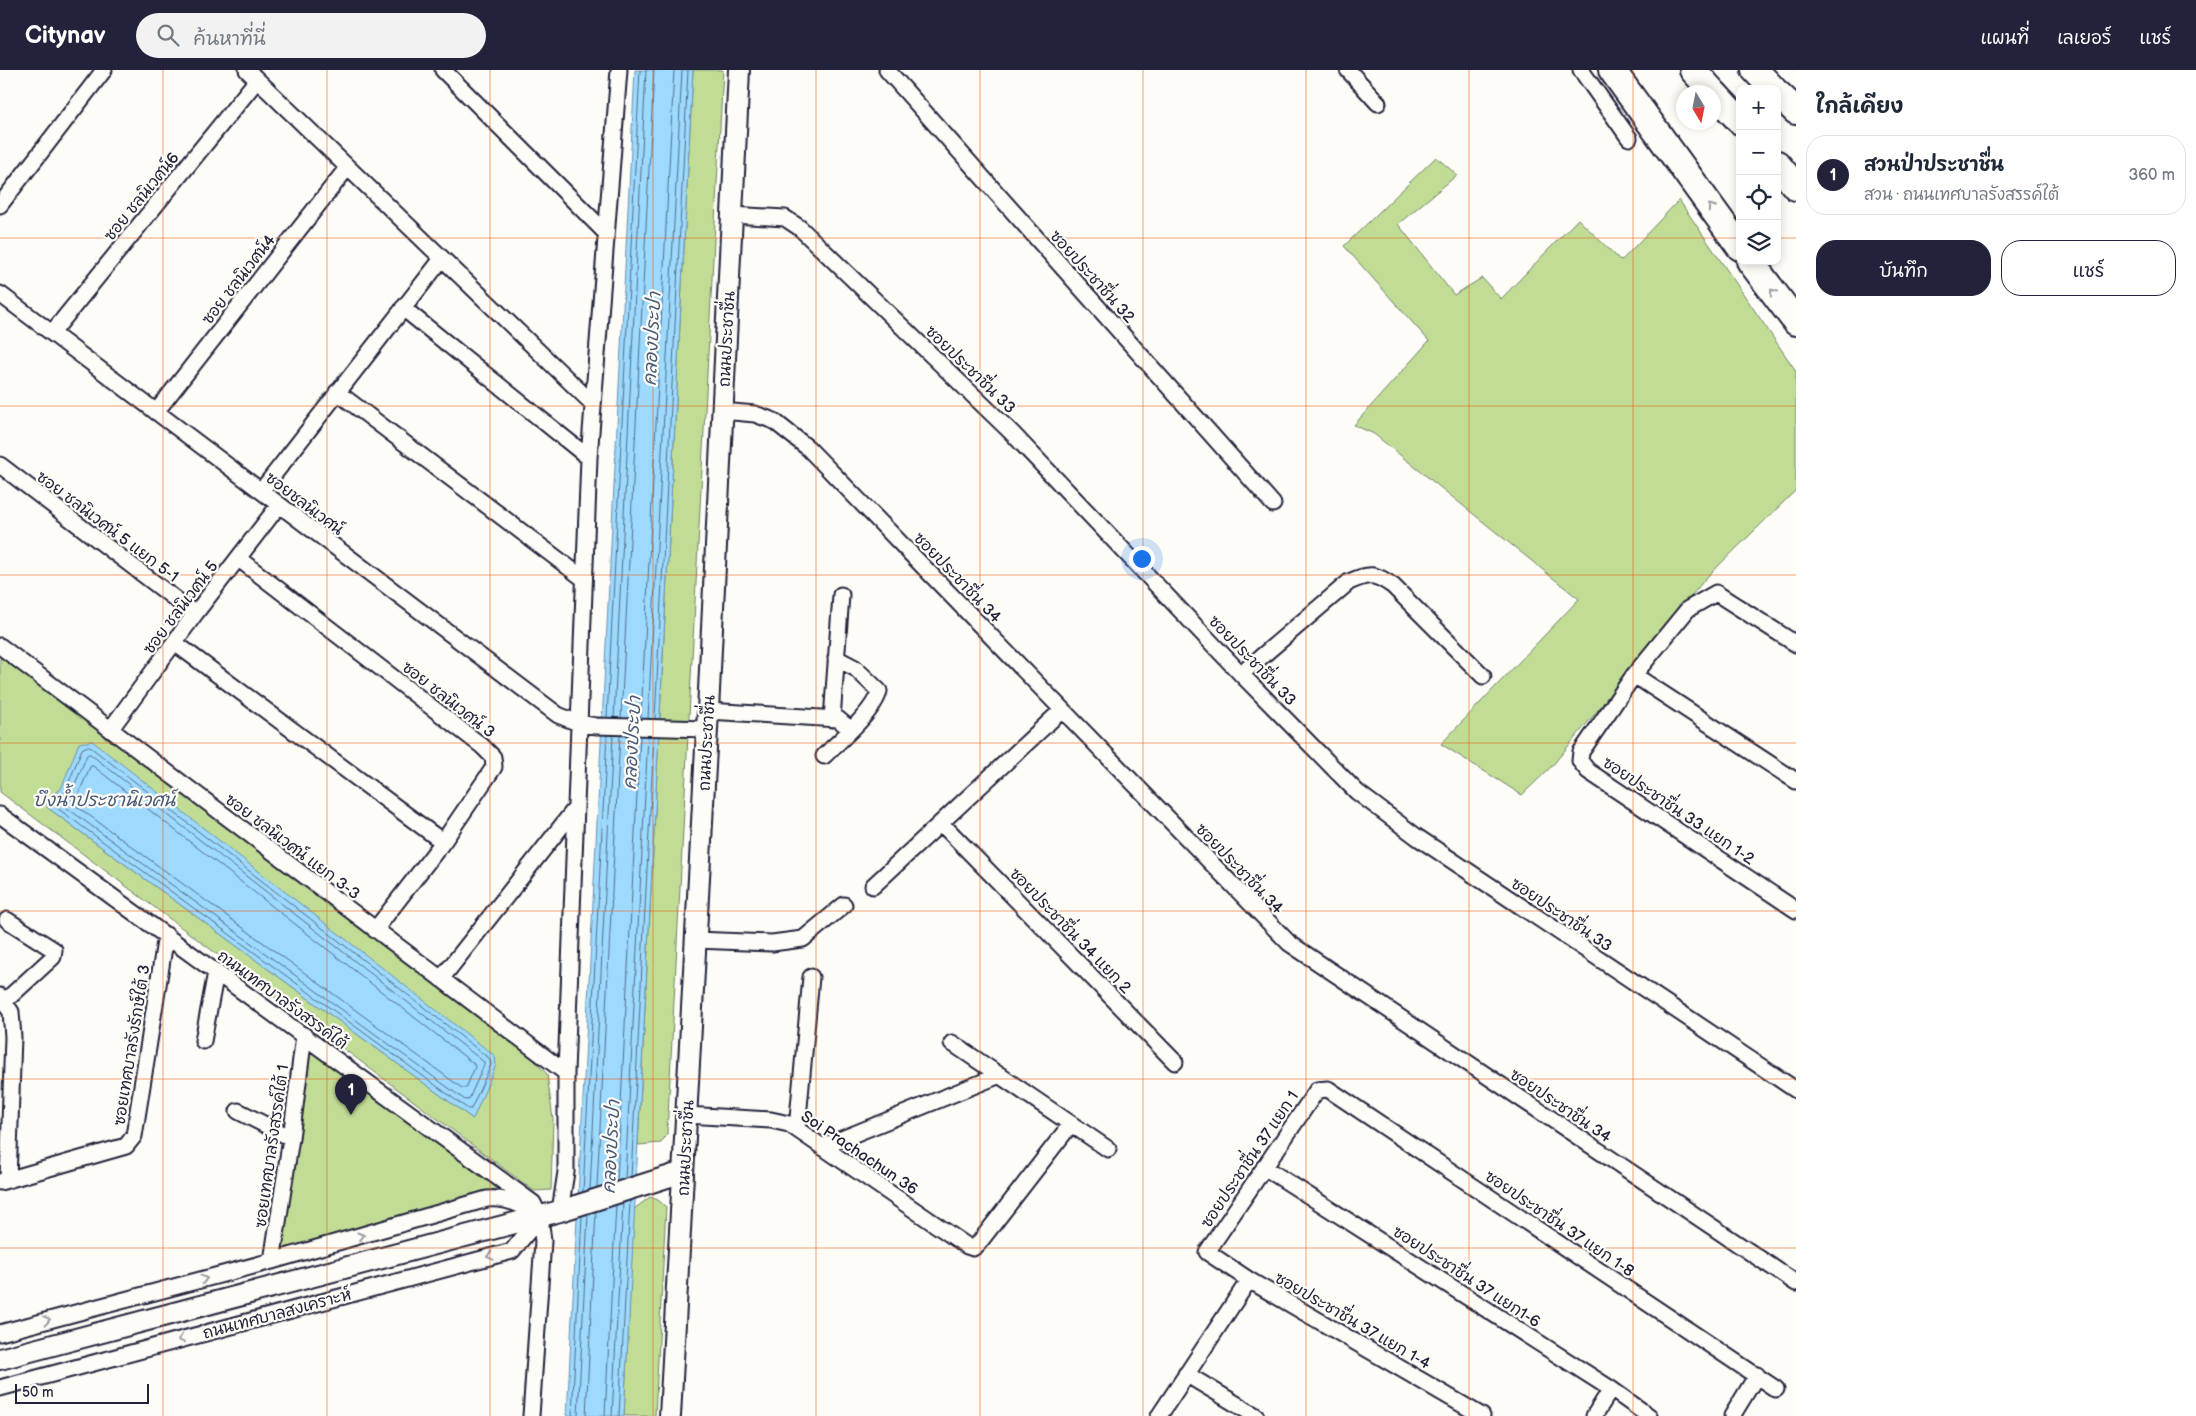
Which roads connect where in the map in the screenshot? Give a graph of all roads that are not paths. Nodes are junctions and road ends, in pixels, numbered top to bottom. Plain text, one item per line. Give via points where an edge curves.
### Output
1 (104, 70) edge
2 (443, 70) edge
3 (619, 70) edge
4 (739, 70) edge
5 (888, 70) edge
6 (1348, 70) edge
7 (1581, 70) edge
8 (1612, 70) edge
9 (1692, 70) edge
10 (1755, 70) edge
11 (252, 75) edge
12 (1706, 85) edge
13 (1770, 85) edge
14 (1781, 97) edge
15 (1721, 101) edge
16 (1378, 103) dead end
17 (1796, 111) edge
18 (1736, 117) edge
19 (1629, 138) dead end
20 (347, 168) junction
21 (1781, 169) edge
22 (1796, 188) edge
23 (0, 205) edge
24 (732, 215) junction
25 (606, 234) junction
26 (1736, 241) edge
27 (441, 260) junction
28 (1753, 265) edge
29 (0, 294) edge
30 (403, 308) junction
31 (1796, 322) edge
32 (52, 333) junction
33 (337, 392) junction
34 (593, 404) junction
35 (722, 411) junction
36 (156, 412) junction
37 (588, 458) junction
38 (0, 465) edge
39 (261, 491) junction
40 (1273, 504) dead end
41 (279, 505) junction
42 (239, 559) junction
43 (584, 580) junction
44 (841, 595) dead end
45 (195, 614) junction
46 (176, 643) junction
47 (1796, 644) edge
48 (0, 646) edge
49 (836, 658) junction
50 (1241, 674) junction
51 (1634, 675) junction
52 (1483, 676) dead end
53 (1062, 710) junction
54 (832, 719) junction
55 (708, 720) junction
56 (578, 723) junction
57 (850, 729) junction
58 (110, 730) junction
59 (824, 756) dead end
60 (1796, 782) edge
61 (575, 809) junction
62 (0, 815) edge
63 (941, 822) junction
64 (443, 842) junction
65 (873, 886) dead end
66 (844, 905) dead end
67 (1796, 910) edge
68 (7, 920) dead end
69 (376, 930) junction
70 (166, 935) junction
71 (696, 940) junction
72 (216, 972) junction
73 (811, 977) dead end
74 (441, 979) junction
75 (2, 999) edge
76 (304, 1035) junction
77 (203, 1042) dead end
78 (952, 1043) dead end
79 (1175, 1062) dead end
80 (566, 1073) junction
81 (1000, 1076) junction
82 (1322, 1088) joint
83 (1796, 1090) edge
84 (238, 1111) dead end
85 (686, 1115) junction
86 (1072, 1124) junction
87 (797, 1130) junction
88 (291, 1138) junction
89 (822, 1147) junction
90 (1108, 1149) dead end
91 (1264, 1167) junction
92 (683, 1172) junction
93 (4, 1181) edge
94 (567, 1209) junction
95 (540, 1216) junction
96 (1207, 1252) joint
97 (272, 1261) junction
98 (1249, 1280) junction
99 (1796, 1283) edge
100 (0, 1332) edge
101 (0, 1359) edge
102 (1186, 1374) junction
103 (1757, 1375) junction
104 (0, 1388) edge
105 (1611, 1389) junction
106 (1776, 1389) dead end
107 (531, 1416) edge
108 (670, 1416) edge
109 (1159, 1416) edge
110 (1256, 1416) edge
111 (1482, 1416) edge
112 (1594, 1416) edge
113 (1649, 1416) edge
114 (1732, 1416) edge

1 - 23 street
2 - 25 street
3 - 25 street
4 - 24 main road, ถนนประชาชื่น
5 - 40 street, ซอยประชาชื่น 32
6 - 16 street
7 - 19 street
26 -> 8 highway
9 - 12 highway
10 - 13 highway
11 - 20 street
11 - 32 street, ซอย ชลนิเวศน์6
14 - 17 highway
15 - 18 highway
20 - 27 street
20 - 36 street, ซอย ชลนิเวศน์4
21 - 22 highway
24 - 35 main road, ถนนประชาชื่น
24 - 50 street, ซอยประชาชื่น 33 via 785,218 800,228 1012,433
25 - 34 street
27 - 30 street
27 - 34 street
31 -> 28 highway
29 - 32 street, ซอยชลนิเวศน์
30 - 33 street
30 - 37 street
32 - 36 street, ซอยชลนิเวศน์
33 - 39 street
33 - 43 street
34 - 37 street
35 - 53 street, ซอยประชาชื่น 34 via 755,414 774,421 808,448
35 - 55 main road, ถนนประชาชื่น
36 - 39 street, ซอยชลนิเวศน์
37 - 43 street
38 - 45 street, ซอย ชลนิเวศน์ 5 แยก 5-1
39 - 41 street, ซอยชลนิเวศน์
41 - 42 street, ซอย ชลนิเวศน์ 5
41 - 56 street, ซอยชลนิเวศน์ via 558,715
42 - 45 street, ซอย ชลนิเวศน์ 5
42 - 64 street, ซอย ชลนิเวศน์ 3 via 493,757 494,767
43 - 56 street
44 - 49 street
45 - 46 street, ซอย ชลนิเวศน์ 5
46 - 58 street, ซอย ชลนิเวศน์ 5
46 - 64 street
47 - 51 street via 1716,593 1688,609
48 - 58 street, ซอย ชลนิเวศน์ แยก 3-3
49 - 54 street
49 - 57 street via 855,668 878,691 877,698
50 - 52 street via 1348,582 1363,575 1378,576 1393,586
50 - 83 street, ซอยประชาชื่น 33 via 1357,792 1417,837
51 - 60 street
51 - 67 street, ซอยประชาชื่น 33 แยก 1-2 via 1580,752 1580,761 1588,771
53 - 63 street
53 - 99 street, ซอยประชาชื่น 34 via 1289,944
54 - 55 street, ซอยชลนิเวศน์
54 - 57 street via 838,719
55 - 56 street, ซอยชลนิเวศน์ via 668,728
55 - 71 main road, ถนนประชาชื่น
56 - 61 street
57 - 59 street
58 - 69 street, ซอย ชลนิเวศน์ แยก 3-3
61 - 74 street
61 - 80 street
62 - 70 street, ถนนเทศบาลรังสรรค์ใต้
63 - 65 street
63 - 79 street, ซอยประชาชื่น 34 แยก 2
64 - 69 street, ซอย ชลนิเวศน์ 3
66 - 71 street via 803,939 772,943
68 - 75 street via 54,950 53,957
69 - 74 street, ซอย ชลนิเวศน์ แยก 3-3
70 - 72 street, ถนนเทศบาลรังสรรค์ใต้
70 - 93 street, ซอยเทศบาลรังรักษ์ใต้ 3 via 134,1136 126,1146
71 - 85 main road, ถนนประชาชื่น
72 - 76 street, ถนนเทศบาลรังสรรค์ใต้
72 - 77 street
73 - 87 street
74 - 80 street, ซอย ชลนิเวศน์ แยก 3-3
75 - 93 street via 11,1012 13,1037
76 - 88 street, ซอยเทศบาลรังสรรค์ใต้ 1
76 - 95 street, ถนนเทศบาลรังสรรค์ใต้ via 525,1195 534,1203
78 - 81 street
80 - 94 street
81 - 86 street
81 - 89 street
82 - 91 street, ซอยประชาชื่น 37 แยก 1 via 1317,1090
82 - 103 street, ซอยประชาชื่น 37 แยก 1-8
84 - 88 street
85 - 87 street, Soi Prachachun 36 via 770,1120 789,1124
85 - 92 main road, ถนนประชาชื่น
86 - 89 street, Soi Prachachun 36 via 973,1248
86 - 90 street
87 - 89 street, Soi Prachachun 36
88 - 97 street, ซอยเทศบาลรังสรรค์ใต้ 1
91 - 96 street, ซอยประชาชื่น 37 แยก 1
91 - 105 street, ซอยประชาชื่น 37 แยก1-6
92 - 94 main road, ถนนเทศบาลสงเคราะห์
92 - 108 main road, ถนนประชาชื่น
94 - 95 main road, ถนนเทศบาลสงเคราะห์
97 -> 95 street via 487,1200 499,1198 524,1206
95 - 101 main road, ถนนเทศบาลสงเคราะห์
95 -> 104 street, ถนนเทศบาลสงเคราะห์ via 512,1251
95 - 107 street via 543,1241
96 - 98 street, ซอยประชาชื่น 37 แยก 1-4
100 -> 97 street
98 - 102 street
98 - 111 street, ซอยประชาชื่น 37 แยก 1-4
102 - 109 street
102 - 110 street
103 - 106 street, ซอยประชาชื่น 37 แยก 1-8
103 - 114 street
105 - 112 street
105 - 113 street, ซอยประชาชื่น 37 แยก1-6

